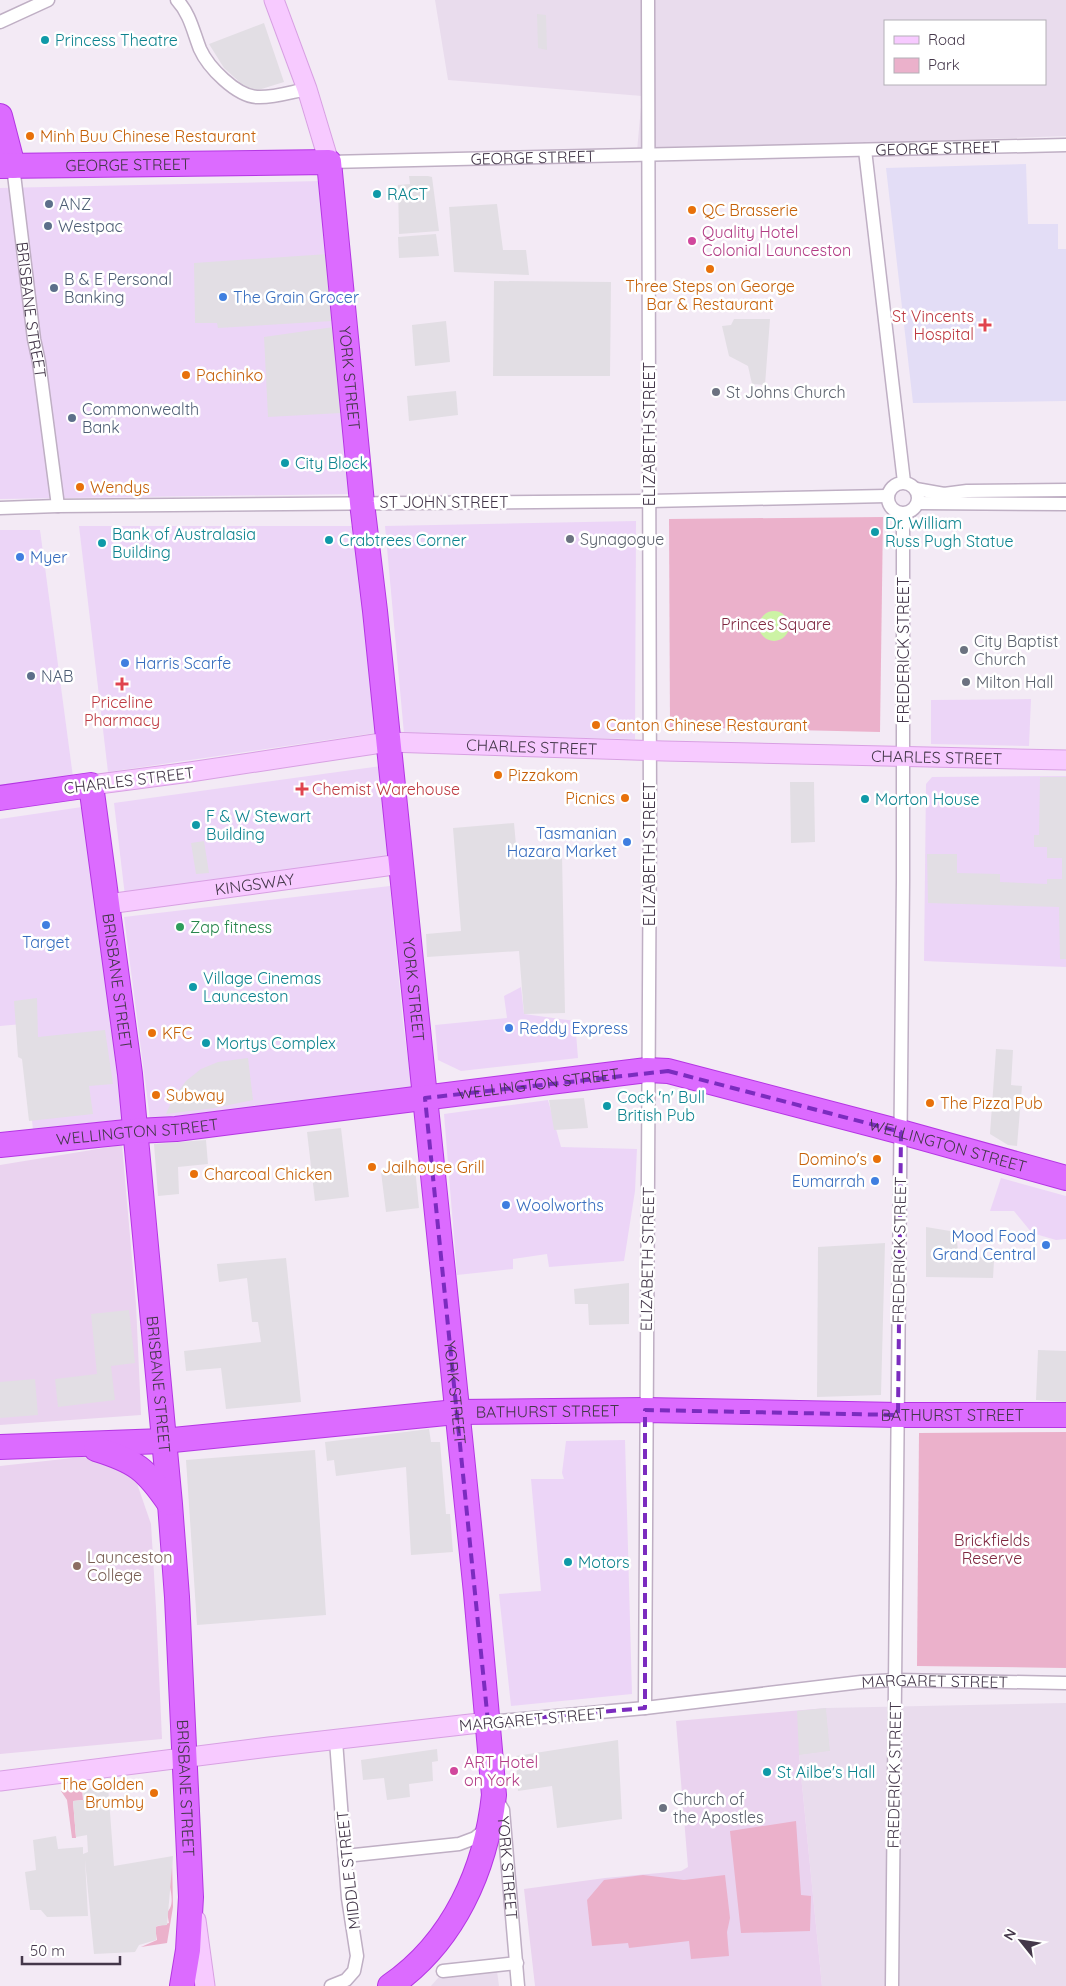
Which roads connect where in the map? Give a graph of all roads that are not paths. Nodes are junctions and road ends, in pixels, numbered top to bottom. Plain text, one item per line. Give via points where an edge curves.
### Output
1 (48, 0) edge
2 (177, 0) edge
3 (274, 0) edge
4 (648, 0) edge
5 (0, 22) edge
6 (307, 89) junction
7 (0, 116) edge
8 (1066, 146) edge
9 (865, 150) junction
10 (649, 155) junction
11 (330, 162) junction
12 (7, 166) edge
13 (904, 482) junction
14 (916, 489) junction
15 (1027, 490) junction
16 (1066, 490) edge
17 (888, 496) junction
18 (996, 497) junction
19 (649, 501) junction
20 (362, 503) junction
21 (918, 503) junction
22 (1026, 504) junction
23 (1066, 504) edge
24 (58, 506) junction
25 (0, 508) edge
26 (903, 514) junction
27 (388, 742) junction
28 (649, 751) junction
29 (902, 756) junction
30 (1066, 760) edge
31 (91, 785) junction
32 (0, 798) edge
33 (401, 864) junction
34 (108, 904) junction
35 (648, 1070) junction
36 (425, 1098) junction
37 (136, 1131) junction
38 (901, 1132) junction
39 (0, 1145) edge
40 (1066, 1178) edge
41 (645, 1410) junction
42 (456, 1412) junction
43 (898, 1415) junction
44 (1066, 1415) edge
45 (163, 1441) junction
46 (80, 1444) junction
47 (0, 1448) edge
48 (170, 1504) junction
49 (895, 1680) junction
50 (1066, 1683) edge
51 (645, 1708) junction
52 (488, 1722) junction
53 (336, 1741) junction
54 (184, 1758) junction
55 (0, 1782) edge
56 (494, 1795) junction
57 (490, 1826) junction
58 (345, 1856) junction
59 (191, 1897) junction
60 (517, 1963) junction
61 (443, 1971) dead end
62 (182, 1986) edge
63 (205, 1986) edge
64 (331, 1986) edge
65 (390, 1986) edge
66 (518, 1986) edge
67 (892, 1986) edge

1 - 5 street
2 - 6 street via 189,17 205,59 243,94 265,98
3 - 6 street, YORK STREET
4 - 10 street, ELIZABETH STREET
6 - 11 street, YORK STREET
7 - 12 highway, BRISBANE STREET
8 - 9 street, GEORGE STREET
9 - 10 street, GEORGE STREET
9 - 13 street
10 - 11 street, GEORGE STREET
10 - 19 street, ELIZABETH STREET
11 - 12 highway, GEORGE STREET
11 - 20 highway, YORK STREET
12 - 24 street, BRISBANE STREET via 40,362
13 - 14 street
13 - 17 street via 895,484
14 - 18 street
14 - 21 street
15 - 16 street
15 - 18 street
15 - 22 street
17 - 19 street, ST JOHN STREET
17 - 26 street via 893,510
18 - 21 street
18 - 22 street
19 - 20 street, ST JOHN STREET
19 - 28 street, ELIZABETH STREET
20 - 24 street, ST JOHN STREET
20 - 27 highway, YORK STREET
21 - 26 street via 912,511
22 - 23 street
24 - 25 street, ST JOHN STREET
26 - 29 street, FREDERICK STREET
27 - 28 street, CHARLES STREET
27 - 31 street, CHARLES STREET
27 - 33 highway, YORK STREET
28 - 29 street, CHARLES STREET
28 - 35 street, ELIZABETH STREET
29 - 30 street, CHARLES STREET
29 - 38 street, FREDERICK STREET
31 - 32 highway, CHARLES STREET
31 - 34 highway, BRISBANE STREET
33 - 34 street, KINGSWAY
33 - 36 highway, YORK STREET
34 - 37 highway, BRISBANE STREET
35 - 36 highway, WELLINGTON STREET
35 - 38 highway, WELLINGTON STREET via 707,1080
35 - 41 street, ELIZABETH STREET
36 - 37 highway, WELLINGTON STREET via 176,1129
36 - 42 highway, YORK STREET
37 - 39 highway, WELLINGTON STREET
37 - 45 highway, BRISBANE STREET
38 - 40 highway, WELLINGTON STREET
38 - 43 street, FREDERICK STREET
41 - 42 highway, BATHURST STREET
41 - 43 highway, BATHURST STREET
41 - 51 street, ELIZABETH STREET
42 - 45 highway, BATHURST STREET
42 - 52 highway, YORK STREET
43 - 44 highway, BATHURST STREET
43 - 49 street, FREDERICK STREET
45 - 46 highway, BATHURST STREET
45 - 48 highway, BRISBANE STREET
46 - 47 highway, BATHURST STREET
46 - 48 highway via 136,1464 156,1483
48 - 54 highway, BRISBANE STREET
49 - 50 street, MARGARET STREET
49 - 51 street, MARGARET STREET
49 - 67 street, FREDERICK STREET
51 - 52 street, MARGARET STREET
52 - 53 street, MARGARET STREET
52 - 56 highway, YORK STREET
53 - 54 street, MARGARET STREET
53 - 58 street, MIDDLE STREET
54 - 55 street, MARGARET STREET
54 - 59 highway, BRISBANE STREET
56 - 57 highway
56 - 60 street, YORK STREET via 503,1810
57 - 58 street via 475,1838 459,1844
57 - 65 highway via 478,1870 459,1909 432,1948
58 - 64 street, MIDDLE STREET via 357,1956 354,1971 346,1980
59 - 62 highway
59 - 63 street, BRISBANE STREET
60 - 61 street
60 - 66 street, YORK STREET

